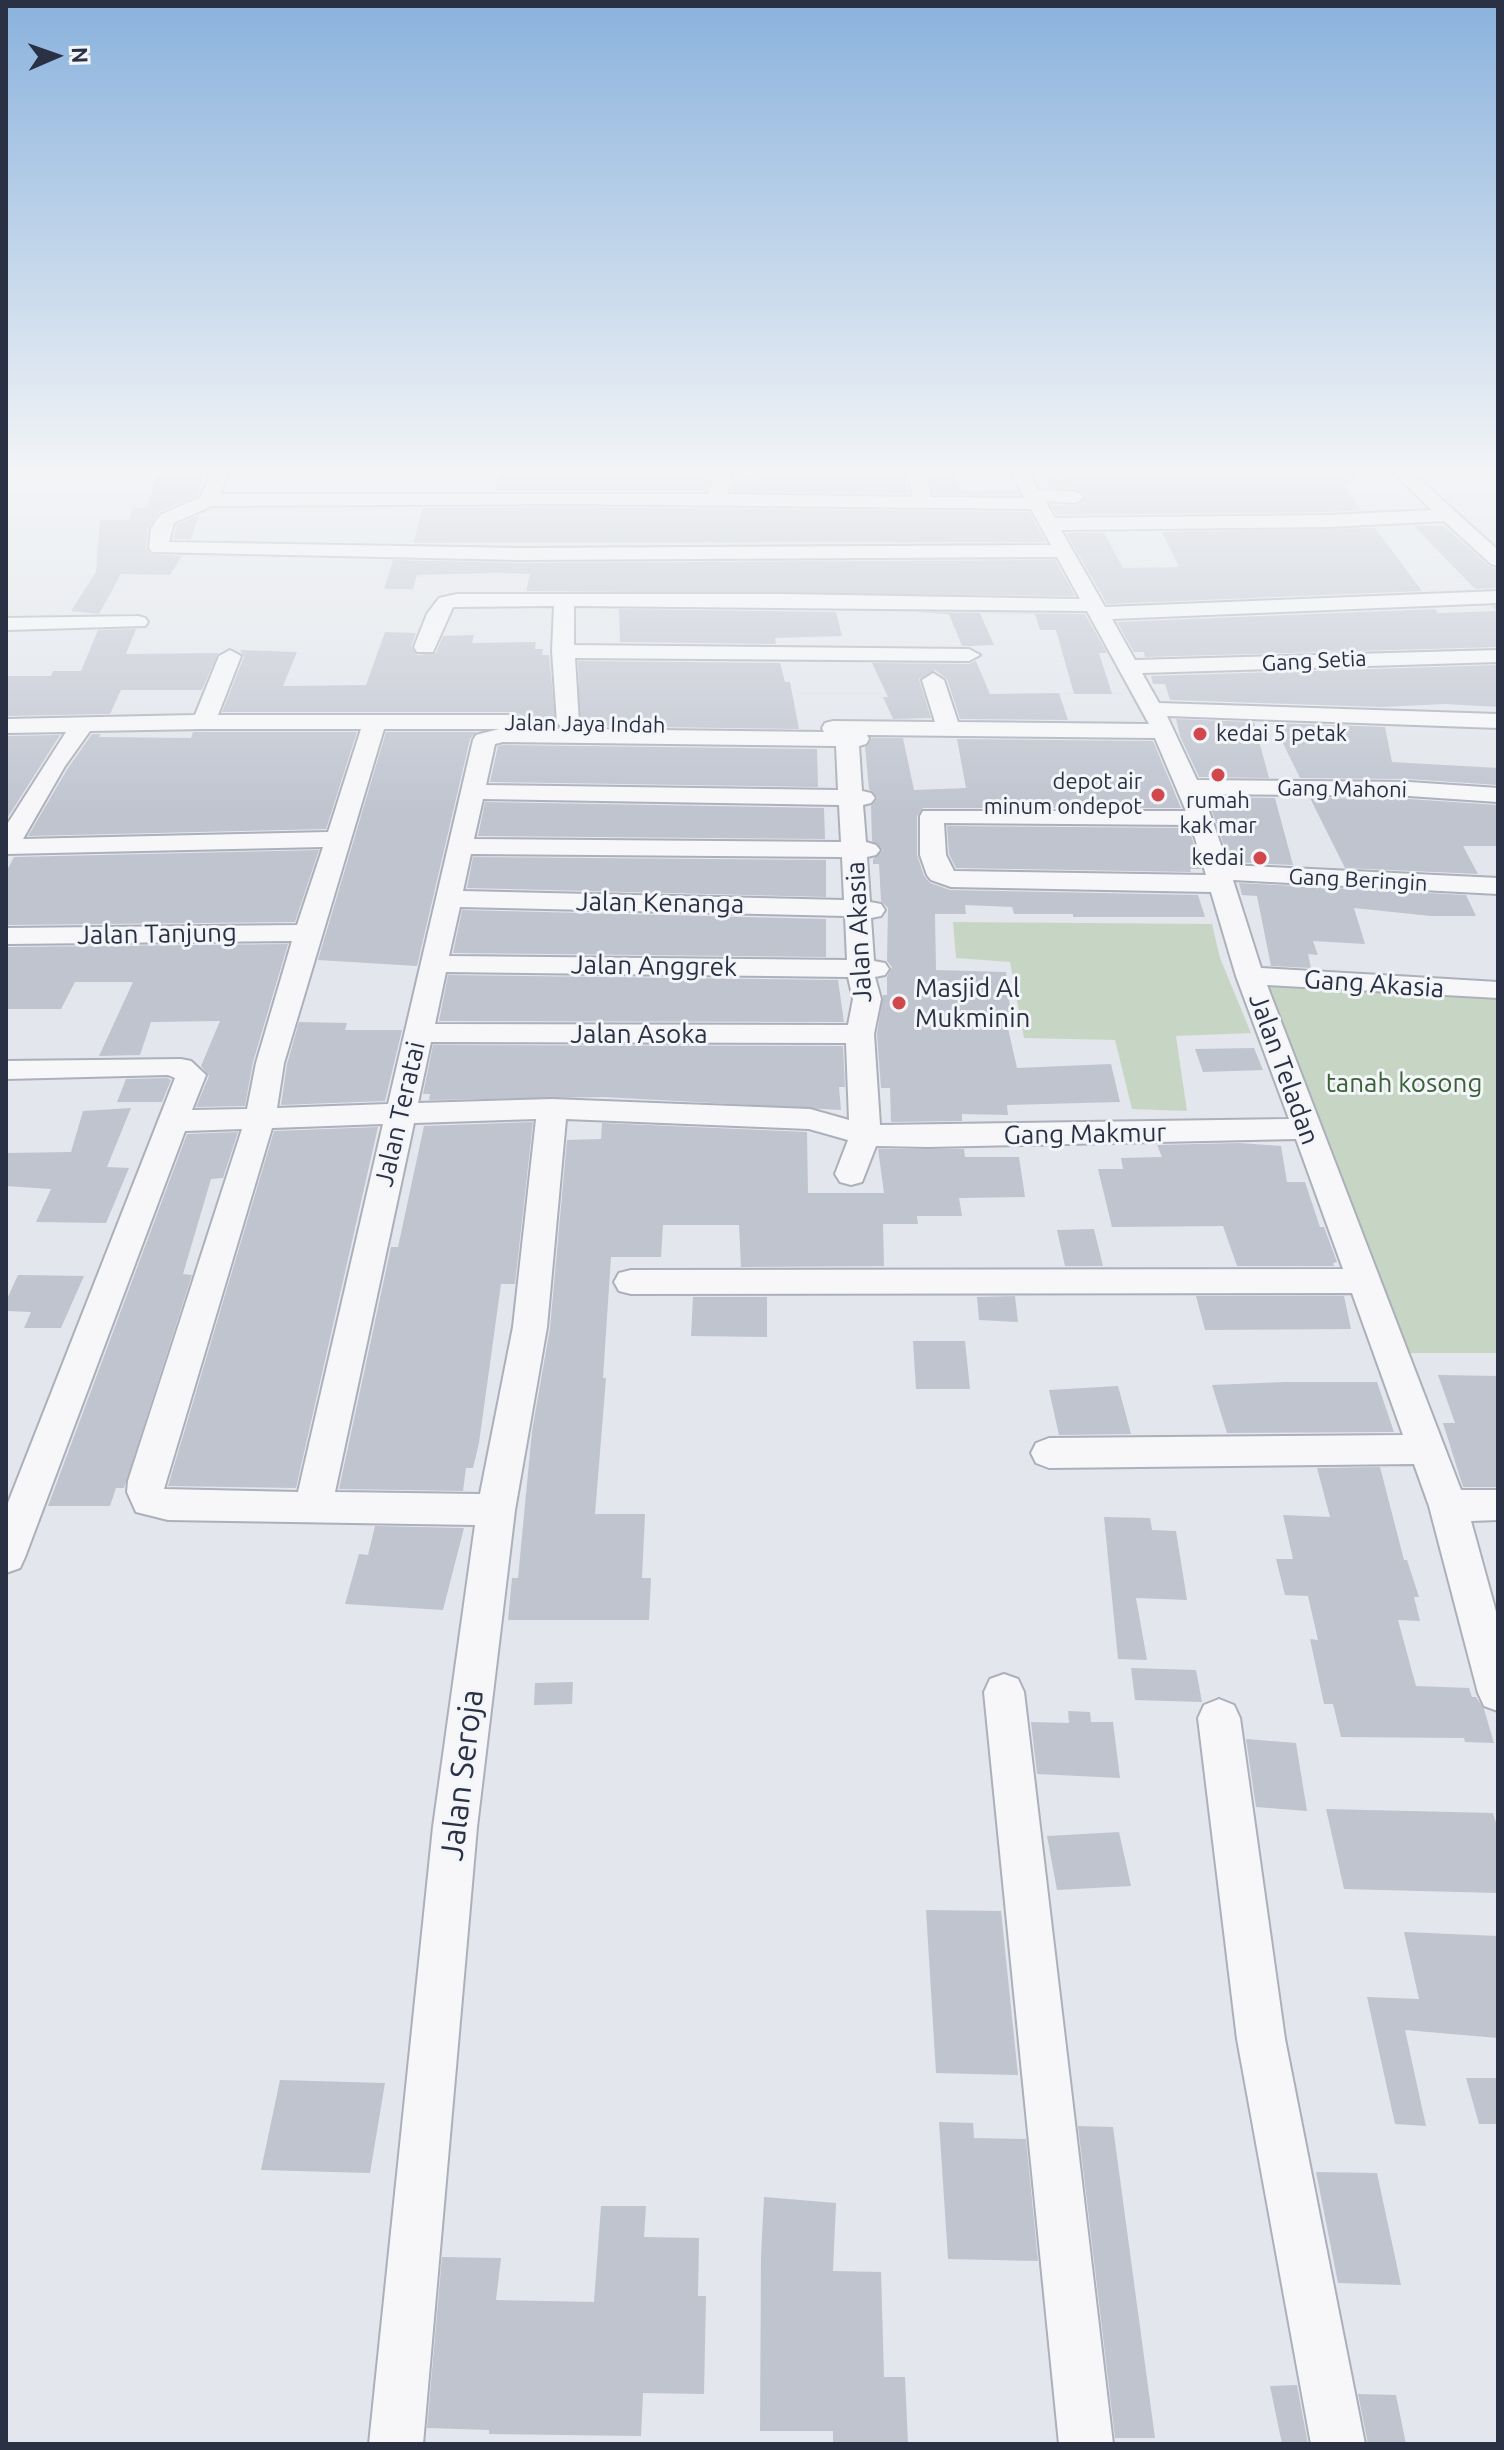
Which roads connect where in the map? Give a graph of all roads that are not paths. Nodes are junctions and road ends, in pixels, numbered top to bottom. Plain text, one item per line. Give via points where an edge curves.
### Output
1 (1079, 582) edge
2 (1498, 597) edge
3 (566, 601) junction
4 (1094, 609) junction
5 (138, 622) dead end
6 (6, 624) edge
7 (425, 647) dead end
8 (563, 651) junction
9 (969, 655) dead end
10 (230, 656) dead end
11 (1498, 656) edge
12 (1130, 667) junction
13 (933, 680) dead end
14 (1158, 720) junction
15 (1498, 721) edge
16 (204, 722) junction
17 (375, 722) junction
18 (568, 723) junction
19 (6, 726) edge
20 (82, 726) junction
21 (948, 728) junction
22 (852, 734) junction
23 (1186, 787) junction
24 (472, 792) junction
25 (1498, 795) edge
26 (858, 798) junction
27 (1201, 818) junction
28 (8, 839) edge
29 (339, 839) junction
30 (459, 846) junction
31 (861, 850) junction
32 (1220, 879) junction
33 (1498, 886) edge
34 (448, 899) junction
35 (865, 910) junction
36 (308, 933) junction
37 (6, 936) edge
38 (432, 964) junction
39 (1250, 976) junction
40 (870, 980) junction
41 (1498, 990) edge
42 (418, 1033) junction
43 (860, 1034) junction
44 (6, 1070) edge
45 (552, 1109) junction
46 (400, 1113) junction
47 (261, 1116) junction
48 (171, 1121) junction
49 (1306, 1129) junction
50 (865, 1135) junction
51 (851, 1174) dead end
52 (1362, 1281) junction
53 (631, 1282) dead end
54 (1427, 1449) junction
55 (1049, 1453) dead end
56 (1498, 1505) edge
57 (1448, 1506) junction
58 (313, 1507) junction
59 (496, 1510) junction
60 (6, 1557) edge
61 (1004, 1692) dead end
62 (1498, 1693) edge
63 (1219, 1718) dead end
64 (396, 2444) edge
65 (1086, 2444) edge
66 (1338, 2444) edge

1 - 4 street, Jalan Teladan
2 - 4 street
3 - 4 street via 782,600
3 - 7 street via 446,602
3 - 8 street
4 - 12 street, Jalan Teladan
5 - 6 street
8 - 9 street
8 - 18 street
10 - 16 street
11 - 12 street, Gang Setia
12 - 14 street, Jalan Teladan
13 - 21 street
14 - 15 street, Jalan Jaya Indah
14 - 21 street, Jalan Jaya Indah
14 - 23 street, Jalan Teladan
16 - 17 street, Jalan Jaya Indah
16 - 20 street, Jalan Jaya Indah
17 - 18 street, Jalan Jaya Indah
17 - 29 street
18 - 22 street, Jalan Jaya Indah
19 - 20 street, Jalan Jaya Indah
20 - 28 street
21 - 22 street, Jalan Jaya Indah
22 - 24 street, Jalan Teratai via 502,735 484,740
22 - 26 street, Jalan Akasia
23 - 25 street, Gang Mahoni
23 - 27 street, Jalan Teladan
24 - 26 street
24 - 30 street, Jalan Teratai
26 - 31 street, Jalan Akasia
27 - 32 street, Jalan Teladan
27 - 32 street, Gang Beringin via 932,816 933,855 940,875 951,879
28 - 29 street
29 - 36 street
30 - 31 street
30 - 34 street, Jalan Teratai
31 - 35 street, Jalan Akasia
32 - 33 street, Gang Beringin
32 - 39 street, Jalan Teladan
34 - 35 street, Jalan Kenanga
34 - 38 street, Jalan Teratai
35 - 40 street, Jalan Akasia
36 - 37 street, Jalan Tanjung
36 - 47 street via 270,1063
38 - 40 street, Jalan Anggrek
38 - 42 street, Jalan Teratai
39 - 41 street, Gang Akasia
39 - 49 street, Jalan Teladan
40 - 43 street, Jalan Akasia
42 - 43 street, Jalan Asoka
42 - 46 street, Jalan Teratai
43 - 50 street, Jalan Akasia
44 - 48 street via 181,1068 191,1075
45 - 46 street, Gang Makmur
45 - 50 street, Gang Makmur via 810,1119
45 - 59 street, Jalan Seroja via 530,1327
46 - 47 street, Gang Makmur
46 - 58 street, Jalan Teratai
47 - 48 street, Gang Makmur
47 - 58 street via 145,1492 149,1501 168,1505
48 - 60 street
49 - 50 street, Gang Makmur
49 - 52 street, Jalan Teladan
50 - 51 street
52 - 53 street
52 - 54 street, Jalan Teladan
54 - 55 street
54 - 57 street, Jalan Teladan
56 - 57 street
57 - 62 street, Jalan Teladan
58 - 59 street
59 - 64 street, Jalan Seroja via 455,1827
61 - 65 street
63 - 66 street via 1261,2039

